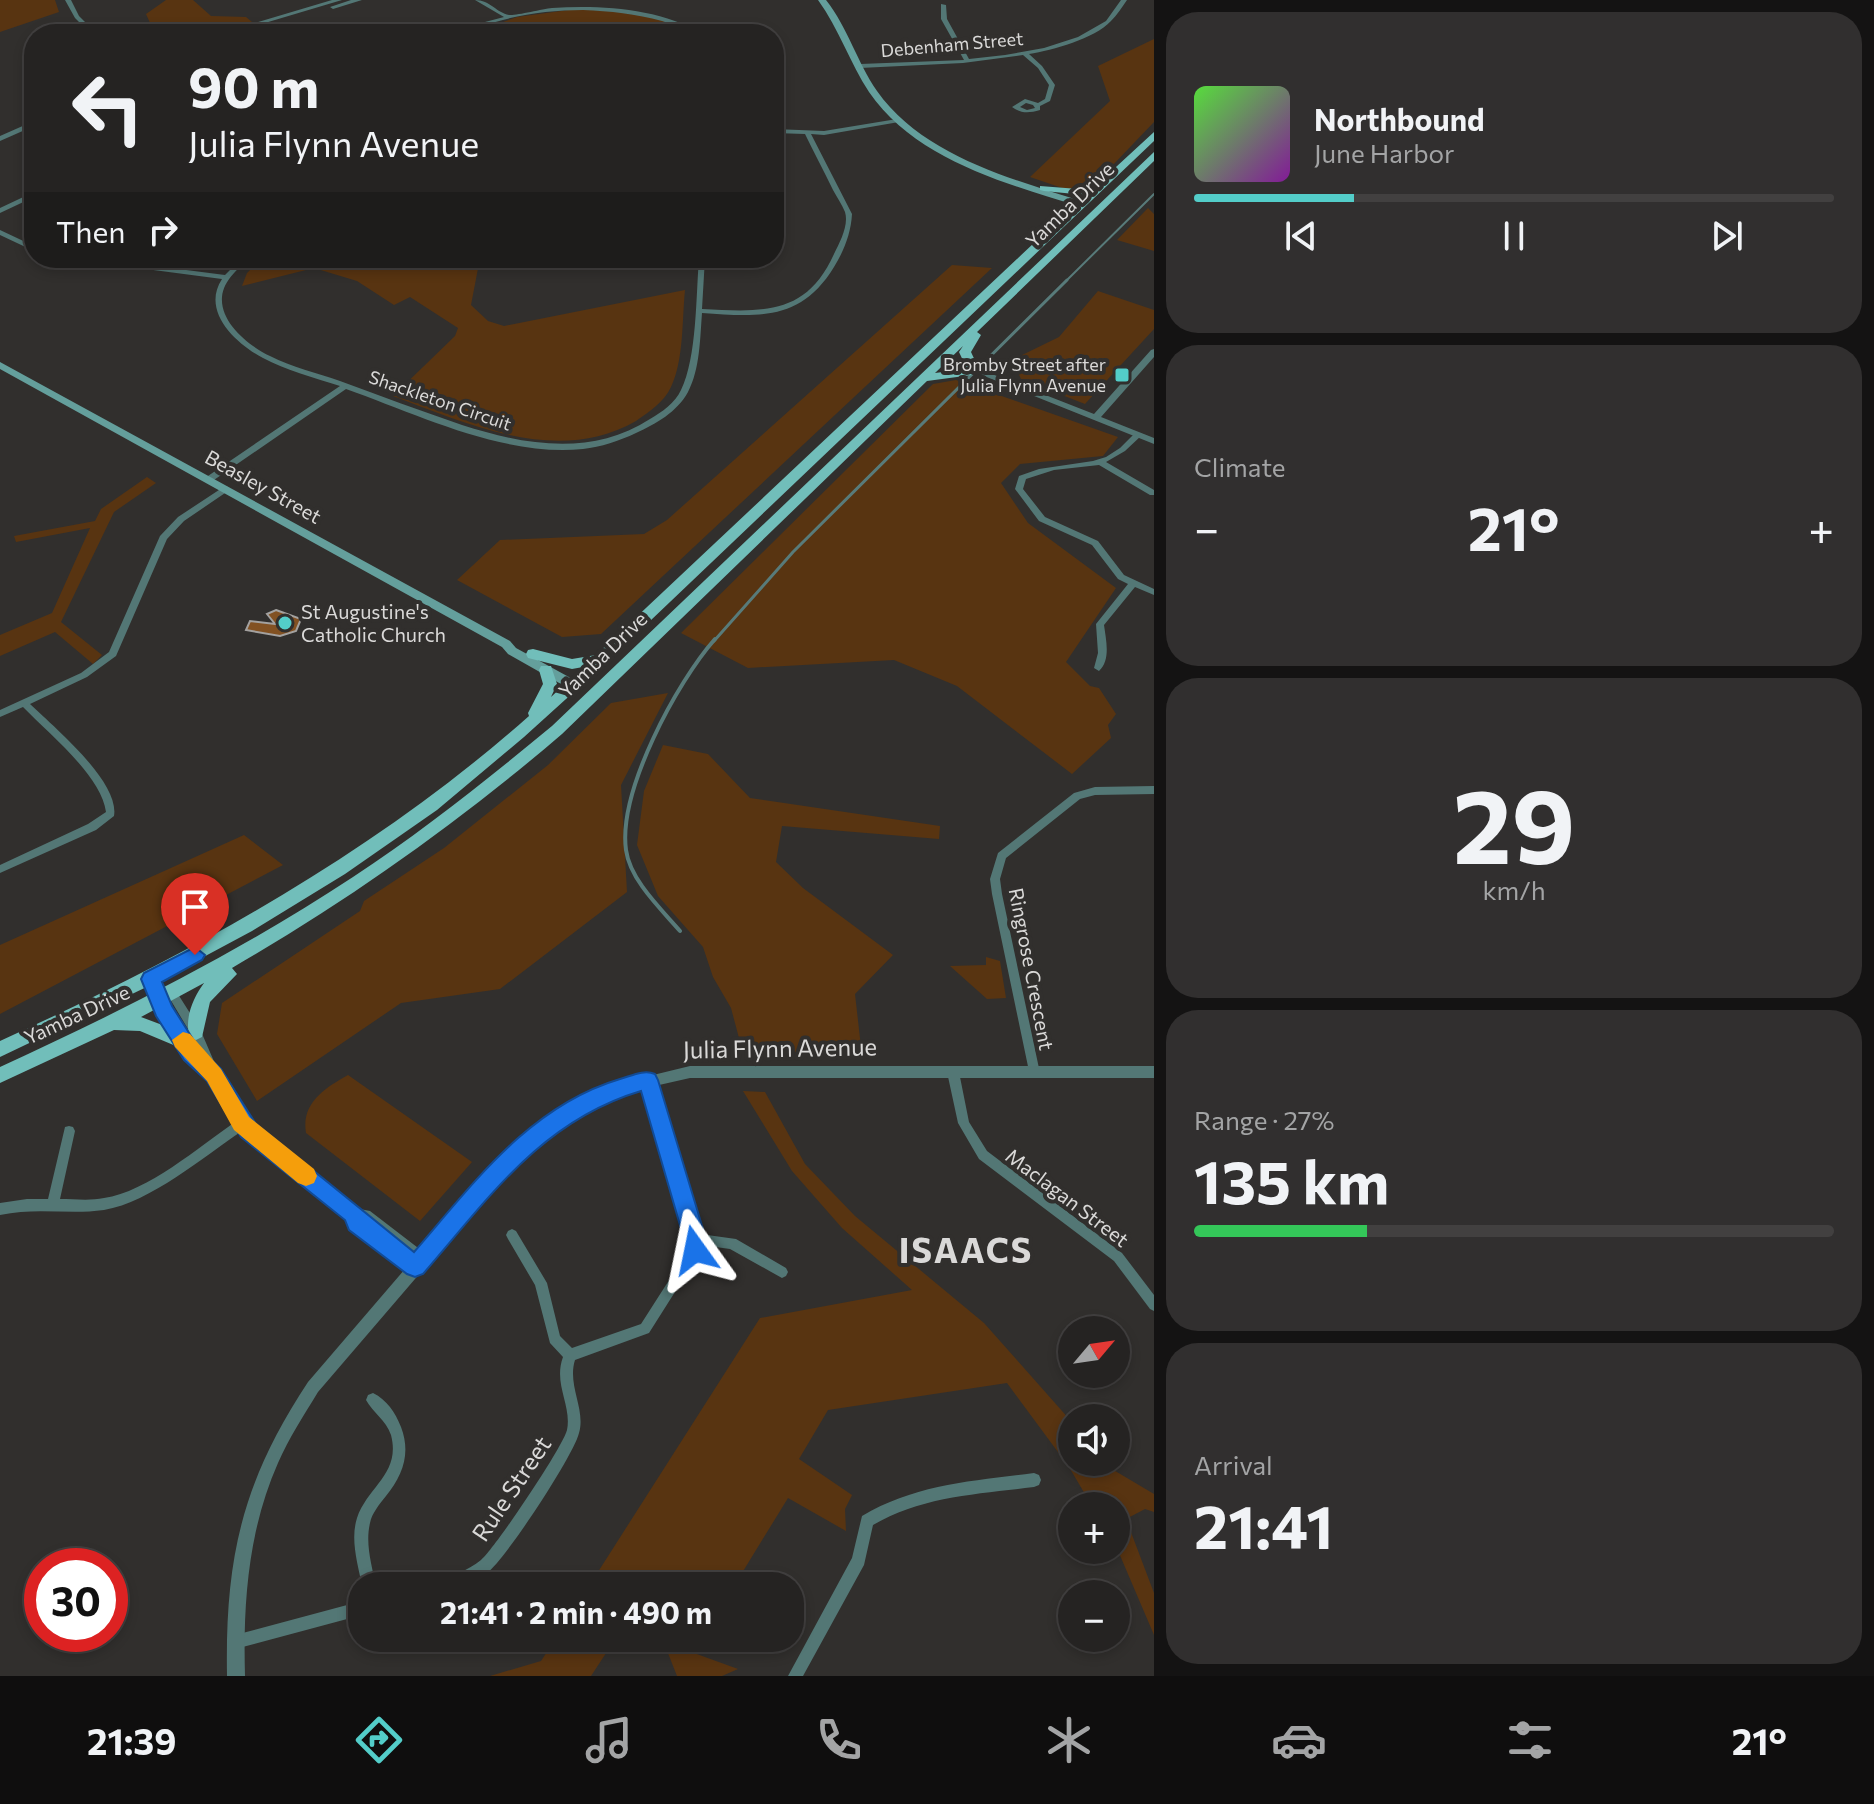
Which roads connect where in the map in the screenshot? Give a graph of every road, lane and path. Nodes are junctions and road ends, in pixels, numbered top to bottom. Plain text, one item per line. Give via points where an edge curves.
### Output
1 (68, 0) edge
2 (339, 0) edge
3 (359, 0) edge
4 (478, 0) edge
5 (822, 0) edge
6 (1124, 0) edge
7 (943, 5) dead end
8 (507, 16) junction
9 (283, 17) junction
10 (84, 24) edge
11 (257, 24) edge
12 (486, 24) edge
13 (682, 24) edge
14 (1025, 54) junction
15 (967, 60) junction
16 (860, 66) junction
17 (1038, 105) dead end
18 (897, 121) junction
19 (24, 128) edge
20 (784, 131) edge
21 (807, 132) junction
22 (1154, 135) edge
23 (0, 139) edge
24 (1154, 155) edge
25 (1020, 181) junction
26 (1044, 188) junction
27 (1093, 193) junction
28 (1061, 198) junction
29 (24, 199) edge
30 (1082, 203) junction
31 (1097, 208) junction
32 (0, 211) edge
33 (1055, 228) junction
34 (0, 232) edge
35 (24, 244) edge
36 (163, 268) edge
37 (235, 268) edge
38 (701, 268) edge
39 (225, 277) junction
40 (698, 311) junction
41 (977, 325) junction
42 (934, 344) junction
43 (1154, 352) edge
44 (941, 359) junction
45 (0, 365) edge
46 (970, 370) junction
47 (922, 378) junction
48 (890, 385) junction
49 (345, 386) junction
50 (1095, 418) junction
51 (1138, 435) junction
52 (1154, 441) edge
53 (1102, 463) junction
54 (208, 480) junction
55 (225, 489) junction
56 (1153, 493) edge
57 (1133, 584) junction
58 (1154, 592) edge
59 (506, 644) junction
60 (533, 654) junction
61 (601, 659) junction
62 (1099, 668) dead end
63 (546, 670) junction
64 (576, 682) junction
65 (595, 694) junction
66 (24, 703) junction
67 (0, 714) edge
68 (523, 731) junction
69 (1154, 790) edge
70 (0, 869) edge
71 (260, 947) junction
72 (154, 977) junction
73 (166, 997) junction
74 (114, 1023) junction
75 (189, 1036) junction
76 (0, 1049) edge
77 (953, 1072) junction
78 (1154, 1072) edge
79 (1034, 1073) junction
80 (0, 1075) edge
81 (648, 1080) junction
82 (245, 1127) junction
83 (69, 1131) dead end
84 (53, 1202) junction
85 (0, 1209) edge
86 (512, 1235) dead end
87 (695, 1239) junction
88 (419, 1262) junction
89 (782, 1272) dead end
90 (1154, 1305) edge
91 (570, 1355) junction
92 (373, 1400) dead end
93 (1034, 1480) dead end
94 (368, 1572) edge
95 (472, 1572) edge
96 (348, 1612) edge
97 (235, 1642) junction
98 (236, 1676) edge
99 (795, 1676) edge

1 - 10 street
2 - 9 street
3 - 9 street
4 - 8 street
5 - 16 main road
6 - 14 street, Debenham Street via 1120,11 1096,30
7 - 15 street via 944,19
8 - 12 street
8 - 13 street via 549,7 610,5
9 - 11 street
14 - 15 street, Debenham Street
14 - 17 street via 1052,85 1048,100
15 - 16 street, Debenham Street
16 - 18 main road
18 - 21 street
18 - 25 main road via 955,157
19 - 23 street
20 - 21 street
21 - 40 street via 849,214 849,226 823,284 806,300 778,309
22 - 27 main road, Yamba Drive
24 - 31 main road, Yamba Drive
25 - 26 main road
25 - 28 main road
26 - 27 main road
26 - 30 main road
27 - 30 main road, Yamba Drive
28 - 30 main road
28 - 33 main road via 1066,209
29 - 32 street
30 - 31 main road
30 - 33 main road, Yamba Drive
31 - 41 main road, Yamba Drive
33 - 42 main road, Yamba Drive
34 - 35 street
36 - 39 street
37 - 39 street
38 - 40 street, Shackleton Circuit
39 - 49 street, Shackleton Circuit via 217,307 234,335 268,358
40 - 49 street, Shackleton Circuit via 686,389 675,404 636,431 608,440 537,447 505,442
41 - 44 main road, Yamba Drive
41 - 46 main road via 965,352
42 - 44 main road
42 - 48 main road, Yamba Drive
43 - 50 street
44 - 46 street
44 - 47 main road, Yamba Drive
44 - 48 main road via 925,360
45 - 54 main road, Beasley Street
46 - 47 main road
46 - 50 street
47 - 65 main road, Yamba Drive
48 - 61 main road, Yamba Drive
49 - 54 street
50 - 51 street
51 - 52 street
51 - 53 street via 1120,455
53 - 56 street
53 - 57 street via 1034,472 1022,478 1019,489 1042,519 1095,543 1121,577
54 - 55 main road, Beasley Street
55 - 59 main road, Beasley Street
55 - 66 street via 163,538 113,654 84,675
57 - 58 street
57 - 62 street via 1100,624
59 - 60 main road, Beasley Street
59 - 63 main road, Beasley Street
60 - 61 main road via 572,664
60 - 64 main road, Beasley Street
61 - 64 main road, Yamba Drive
63 - 64 main road, Beasley Street
63 - 68 main road via 549,686
64 - 65 main road
64 - 68 main road, Yamba Drive
65 - 71 main road, Yamba Drive via 460,811
66 - 67 street
66 - 70 street via 100,782 111,813
68 - 72 main road, Yamba Drive via 384,840 241,930
69 - 79 street, Ringrose Crescent via 1077,796 1002,856 996,883
71 - 73 main road, Yamba Drive
71 - 75 main road via 206,991
72 - 73 main road
72 - 76 main road, Yamba Drive
73 - 74 main road, Yamba Drive
73 - 75 street
74 - 75 main road
74 - 80 main road, Yamba Drive
75 - 82 street
77 - 79 street, Julia Flynn Avenue
77 - 81 street, Julia Flynn Avenue via 719,1071
77 - 90 street, Maclagan Street via 964,1123 983,1155 1118,1257
78 - 79 street, Julia Flynn Avenue
81 - 87 street
81 - 88 street, Julia Flynn Avenue via 597,1098 546,1127 513,1154
82 - 84 street via 127,1199 103,1204
82 - 88 street via 352,1213 357,1223
83 - 84 street
84 - 85 street
86 - 91 street via 541,1283 554,1339
87 - 89 street via 732,1243
87 - 91 street via 691,1259 645,1329
88 - 97 street, Julia Flynn Avenue via 313,1387 271,1455 254,1497 243,1550 234,1600
91 - 95 street, Rule Street via 564,1368 573,1417 570,1442 490,1561
92 - 94 street via 396,1426 399,1451 394,1474 363,1519
93 - 99 street via 909,1499 867,1521 859,1560
96 - 97 street
97 - 98 street, Julia Flynn Avenue

